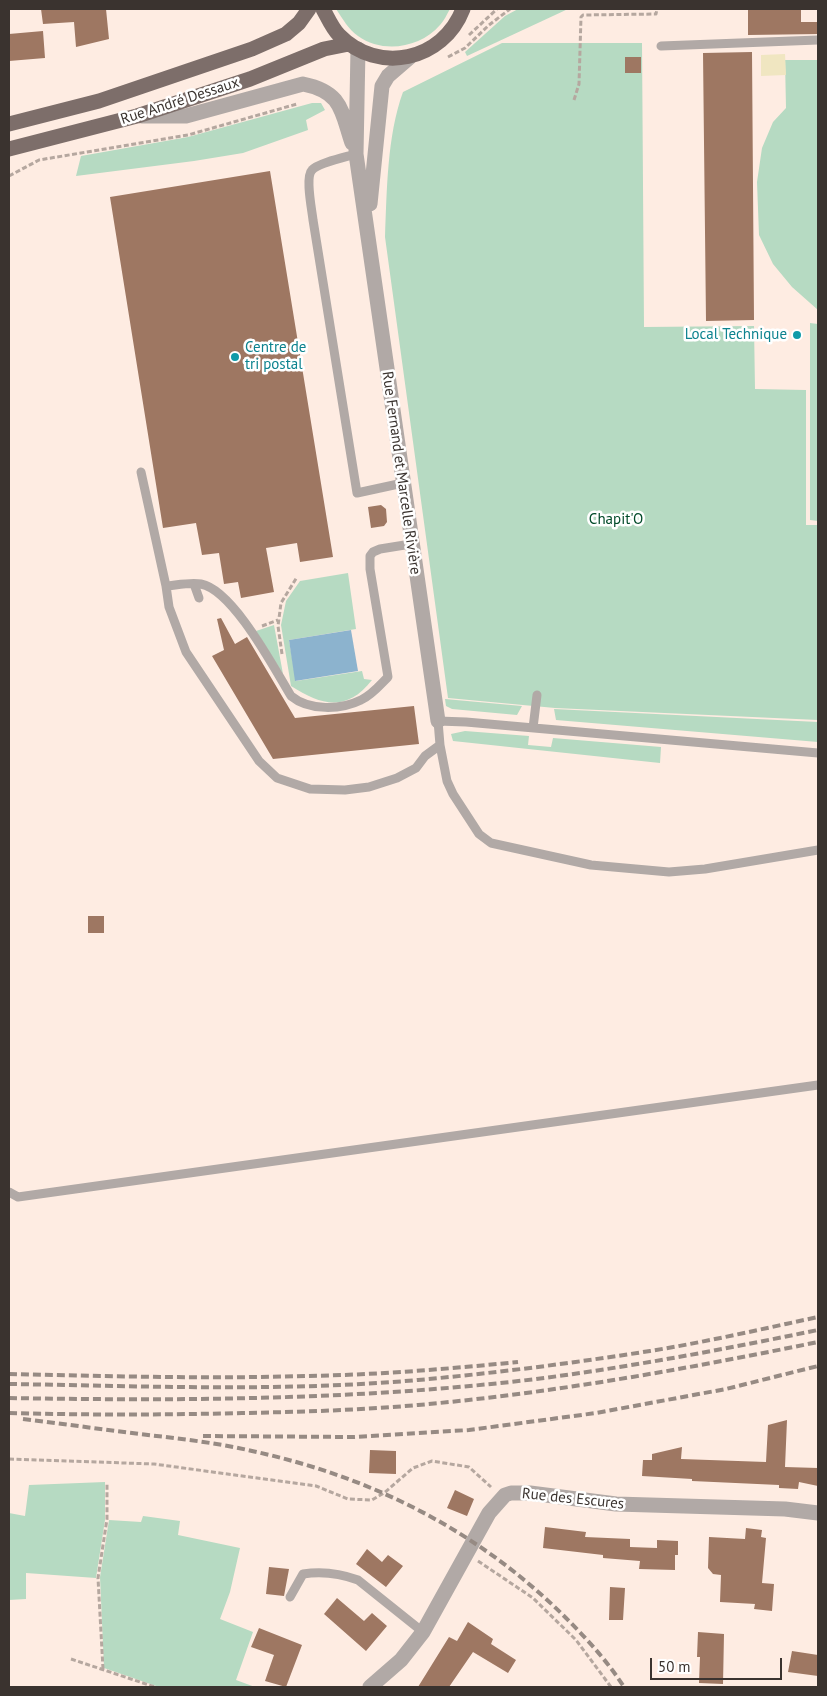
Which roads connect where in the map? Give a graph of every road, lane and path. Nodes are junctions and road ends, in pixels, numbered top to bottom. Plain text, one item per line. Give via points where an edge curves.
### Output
1 (309, 9) edge
2 (323, 9) edge
3 (473, 9) edge
4 (496, 9) edge
5 (502, 9) edge
6 (510, 9) edge
7 (657, 9) edge
8 (505, 12) junction
9 (461, 13) edge
10 (818, 40) edge
11 (463, 41) dead end
12 (662, 46) dead end
13 (353, 47) junction
14 (456, 47) dead end
15 (410, 57) junction
16 (574, 100) dead end
17 (304, 102) dead end
18 (137, 116) junction
19 (9, 124) edge
20 (9, 149) edge
21 (356, 154) junction
22 (9, 176) edge
23 (367, 225) junction
24 (141, 472) dead end
25 (403, 483) junction
26 (412, 544) junction
27 (297, 577) dead end
28 (194, 584) junction
29 (166, 586) junction
30 (199, 598) dead end
31 (284, 664) dead end
32 (537, 694) dead end
33 (438, 721) junction
34 (533, 728) junction
35 (440, 745) junction
36 (818, 753) edge
37 (818, 850) edge
38 (818, 1086) edge
39 (9, 1192) edge
40 (9, 1459) edge
41 (107, 1483) dead end
42 (500, 1500) junction
43 (818, 1513) edge
44 (474, 1558) dead end
45 (290, 1597) dead end
46 (423, 1632) junction
47 (70, 1659) dead end
48 (103, 1669) junction
49 (154, 1687) edge
50 (370, 1687) edge
51 (611, 1687) edge

1 - 19 main road, Rue André Dessaux via 286,34 252,49 99,101
2 - 13 main road via 338,34
3 - 9 main road
4 - 11 path
5 - 8 path
6 - 8 path
7 - 16 path via 656,14 581,17 579,84
8 - 14 path via 466,48 460,51
9 - 15 main road via 447,35 430,49
10 - 12 lane
13 - 15 main road via 383,58
13 - 18 main road, Rue André Dessaux via 324,49 250,79
13 - 21 street, Rue Fernand et Marcelle Rivière
15 - 23 street, Rue Fernand et Marcelle Rivière via 388,76 382,86
17 - 22 path via 188,134 39,160
18 - 20 main road, Rue André Dessaux
18 - 21 street via 186,116 295,85 315,86 342,109
21 - 23 street, Rue Fernand et Marcelle Rivière
21 - 25 lane via 312,170 309,177 313,220 357,493
23 - 25 street, Rue Fernand et Marcelle Rivière
24 - 29 lane
25 - 26 street, Rue Fernand et Marcelle Rivière
26 - 28 lane via 380,549 370,556 388,677 362,700 340,707 324,708 291,696 252,632 228,600 206,586
26 - 33 street, Rue Fernand et Marcelle Rivière
27 - 31 path via 281,603 278,626
28 - 29 lane
28 - 30 lane
29 - 35 lane via 169,607 186,652 259,762 277,778 310,789 369,787 416,768
32 - 34 lane
33 - 34 lane
33 - 35 lane
34 - 36 lane
35 - 37 lane via 453,794 478,834 491,843 591,865 669,872
38 - 39 lane via 18,1197
40 - 42 path via 154,1464 316,1486 348,1499 372,1500 413,1468 432,1461 469,1467
41 - 48 path via 98,1578
42 - 43 street, Rue des Escures via 512,1493 530,1493 616,1504 785,1509
42 - 46 street, Rue des Escures via 488,1513
44 - 51 path via 533,1598 576,1640
45 - 46 lane via 303,1574 319,1572 347,1576 358,1580
46 - 50 street, Rue des Escures via 401,1660
47 - 48 path
48 - 49 path

